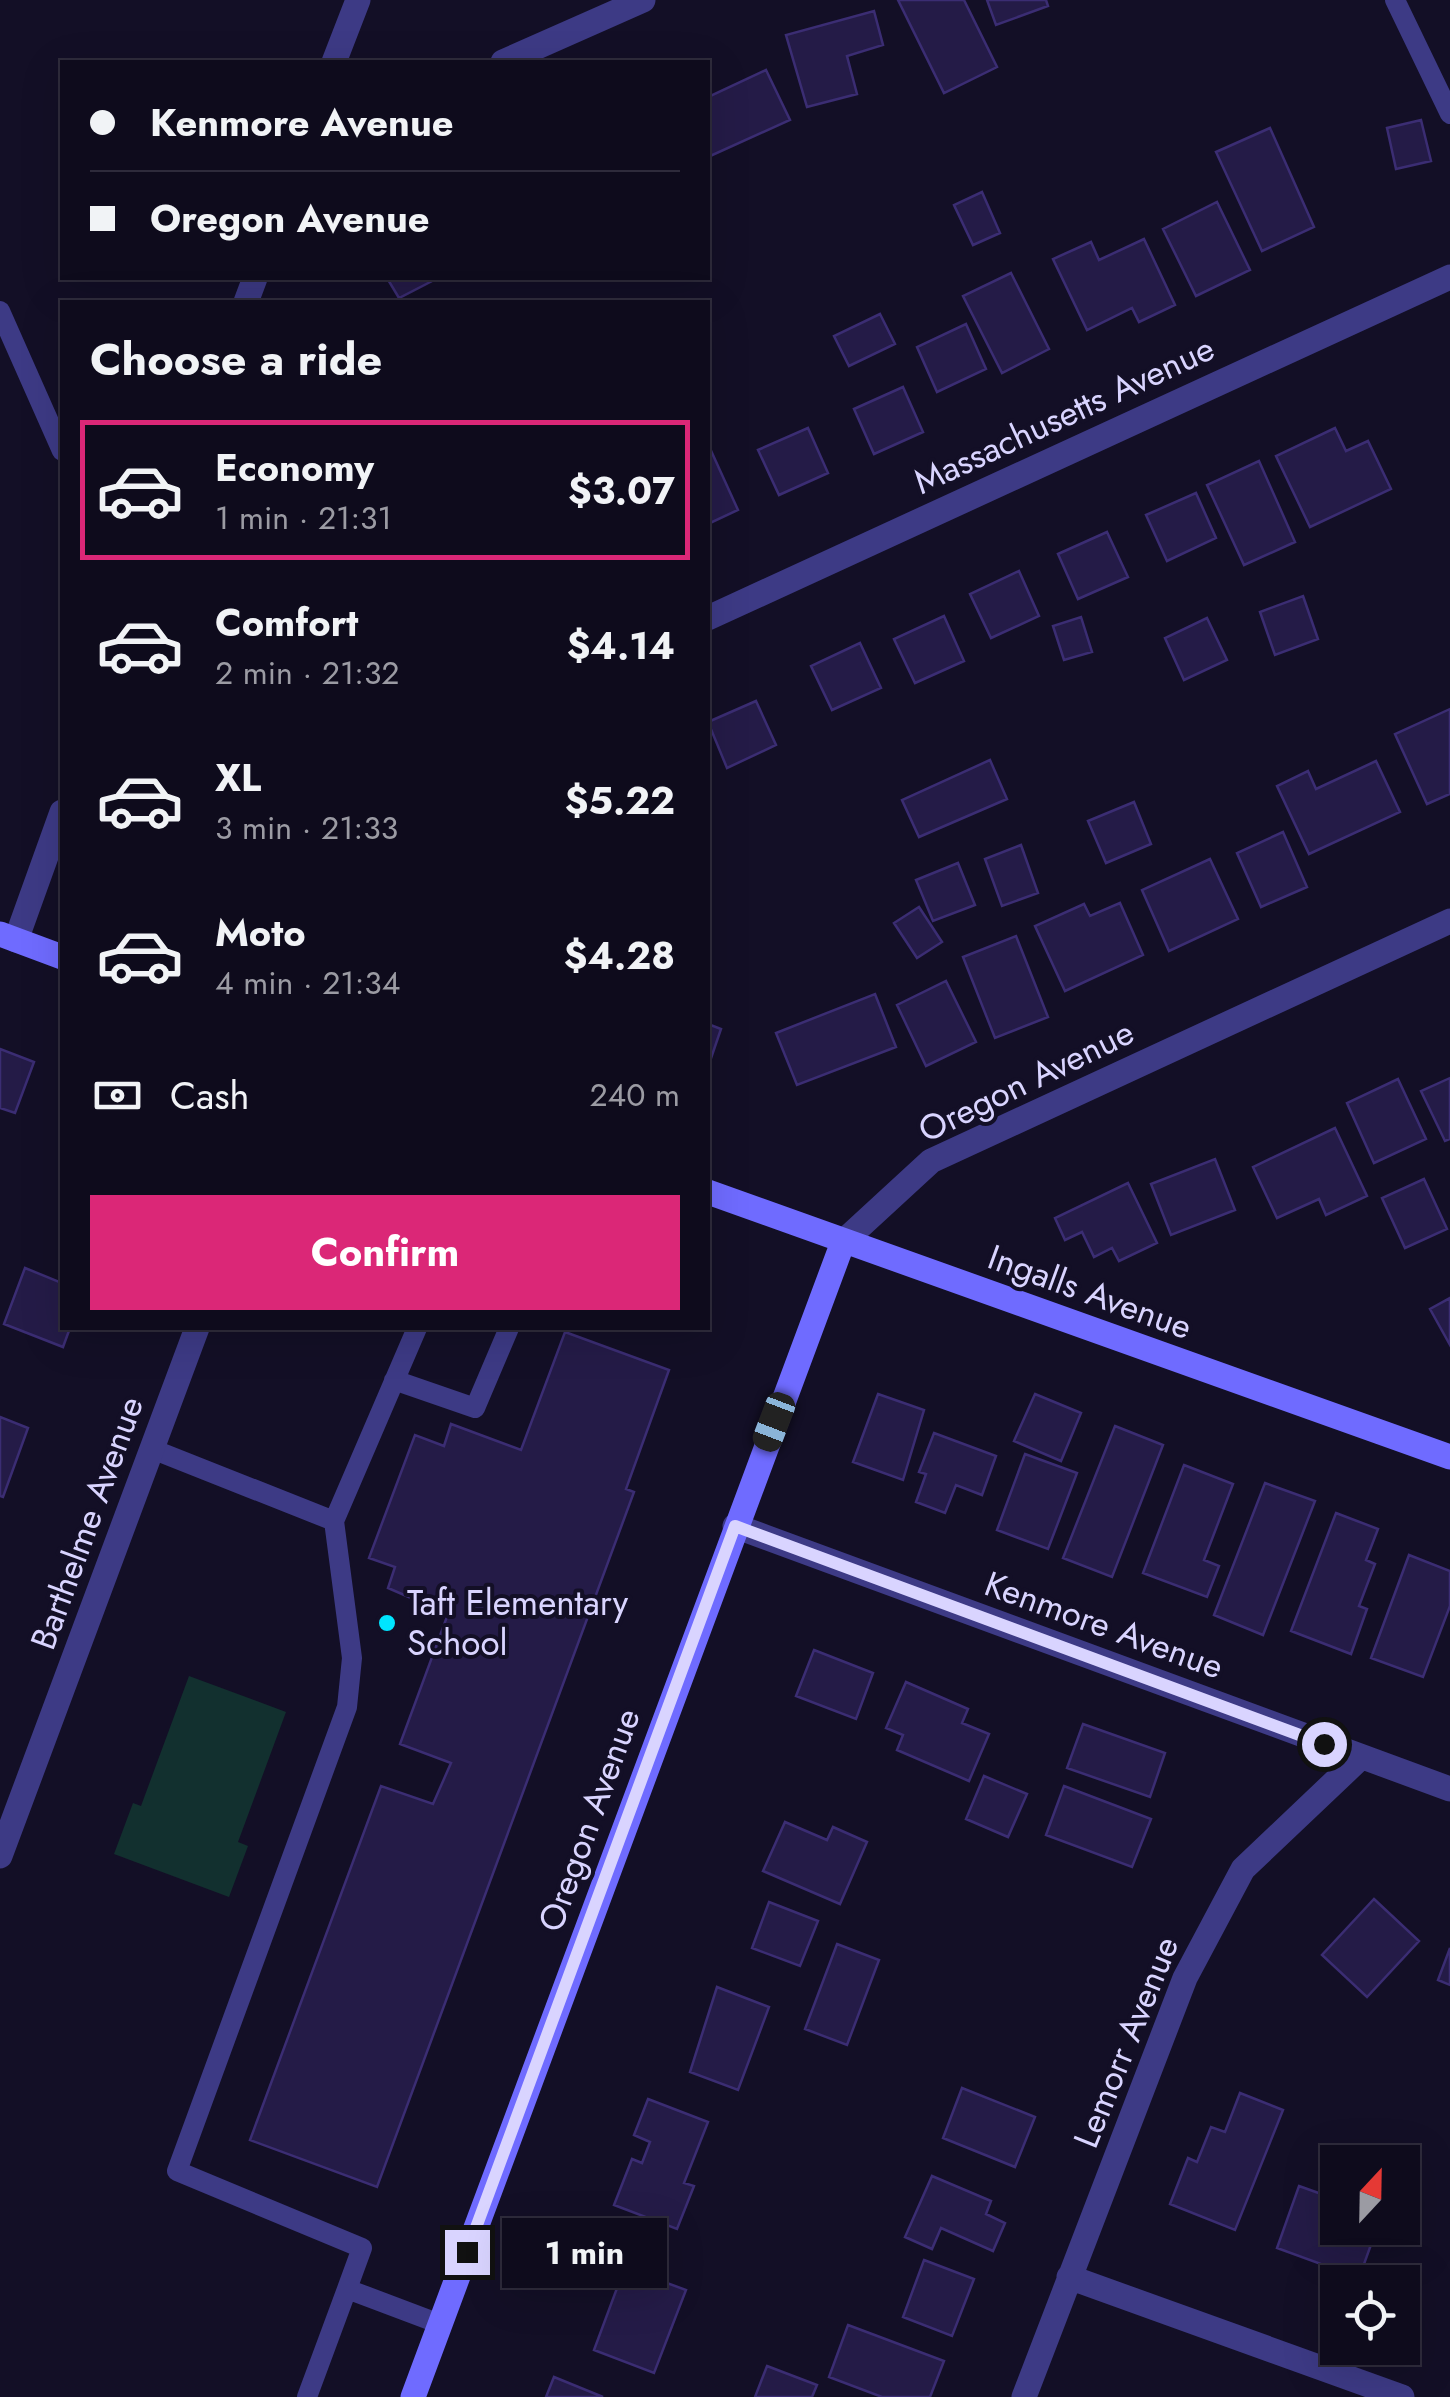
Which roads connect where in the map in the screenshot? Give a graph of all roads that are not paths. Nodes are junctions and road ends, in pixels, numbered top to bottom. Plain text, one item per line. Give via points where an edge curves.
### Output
1 (358, 0) edge
2 (643, 0) edge
3 (1396, 0) edge
4 (335, 60) edge
5 (508, 60) edge
6 (1450, 114) edge
7 (1450, 277) edge
8 (0, 312) edge
9 (60, 447) edge
10 (710, 617) edge
11 (60, 817) edge
12 (1450, 921) edge
13 (8, 937) edge
14 (60, 956) edge
15 (710, 1193) edge
16 (843, 1242) junction
17 (196, 1330) edge
18 (416, 1330) edge
19 (508, 1330) edge
20 (394, 1380) junction
21 (152, 1449) junction
22 (1450, 1457) edge
23 (334, 1522) junction
24 (735, 1526) junction
25 (1361, 1757) junction
26 (1450, 1789) edge
27 (0, 1856) edge
28 (1069, 2277) junction
29 (347, 2290) junction
30 (440, 2324) junction
31 (307, 2397) edge
32 (413, 2397) edge
33 (1024, 2397) edge
34 (1402, 2397) edge

1 - 4 street
2 - 5 street
3 - 6 lane
7 - 10 street, Massachusetts Avenue
8 - 9 lane
11 - 13 street
12 - 16 street, Oregon Avenue via 931,1162
13 - 14 street
15 - 16 street, Ingalls Avenue
16 - 22 street, Ingalls Avenue
16 - 24 street, Oregon Avenue
17 - 21 street, Barthelme Avenue
18 - 20 lane
19 - 20 lane via 474,1408
20 - 23 lane
21 - 23 lane
21 - 27 street, Barthelme Avenue
23 - 29 lane via 352,1658 347,1707 177,2171 362,2248
24 - 25 street, Kenmore Avenue
24 - 30 street, Oregon Avenue
25 - 26 street, Kenmore Avenue
25 - 28 street, Lemorr Avenue via 1243,1869 1185,1978
28 - 33 street, Lemorr Avenue
28 - 34 street
29 - 30 lane
29 - 31 lane
30 - 32 street, Oregon Avenue

